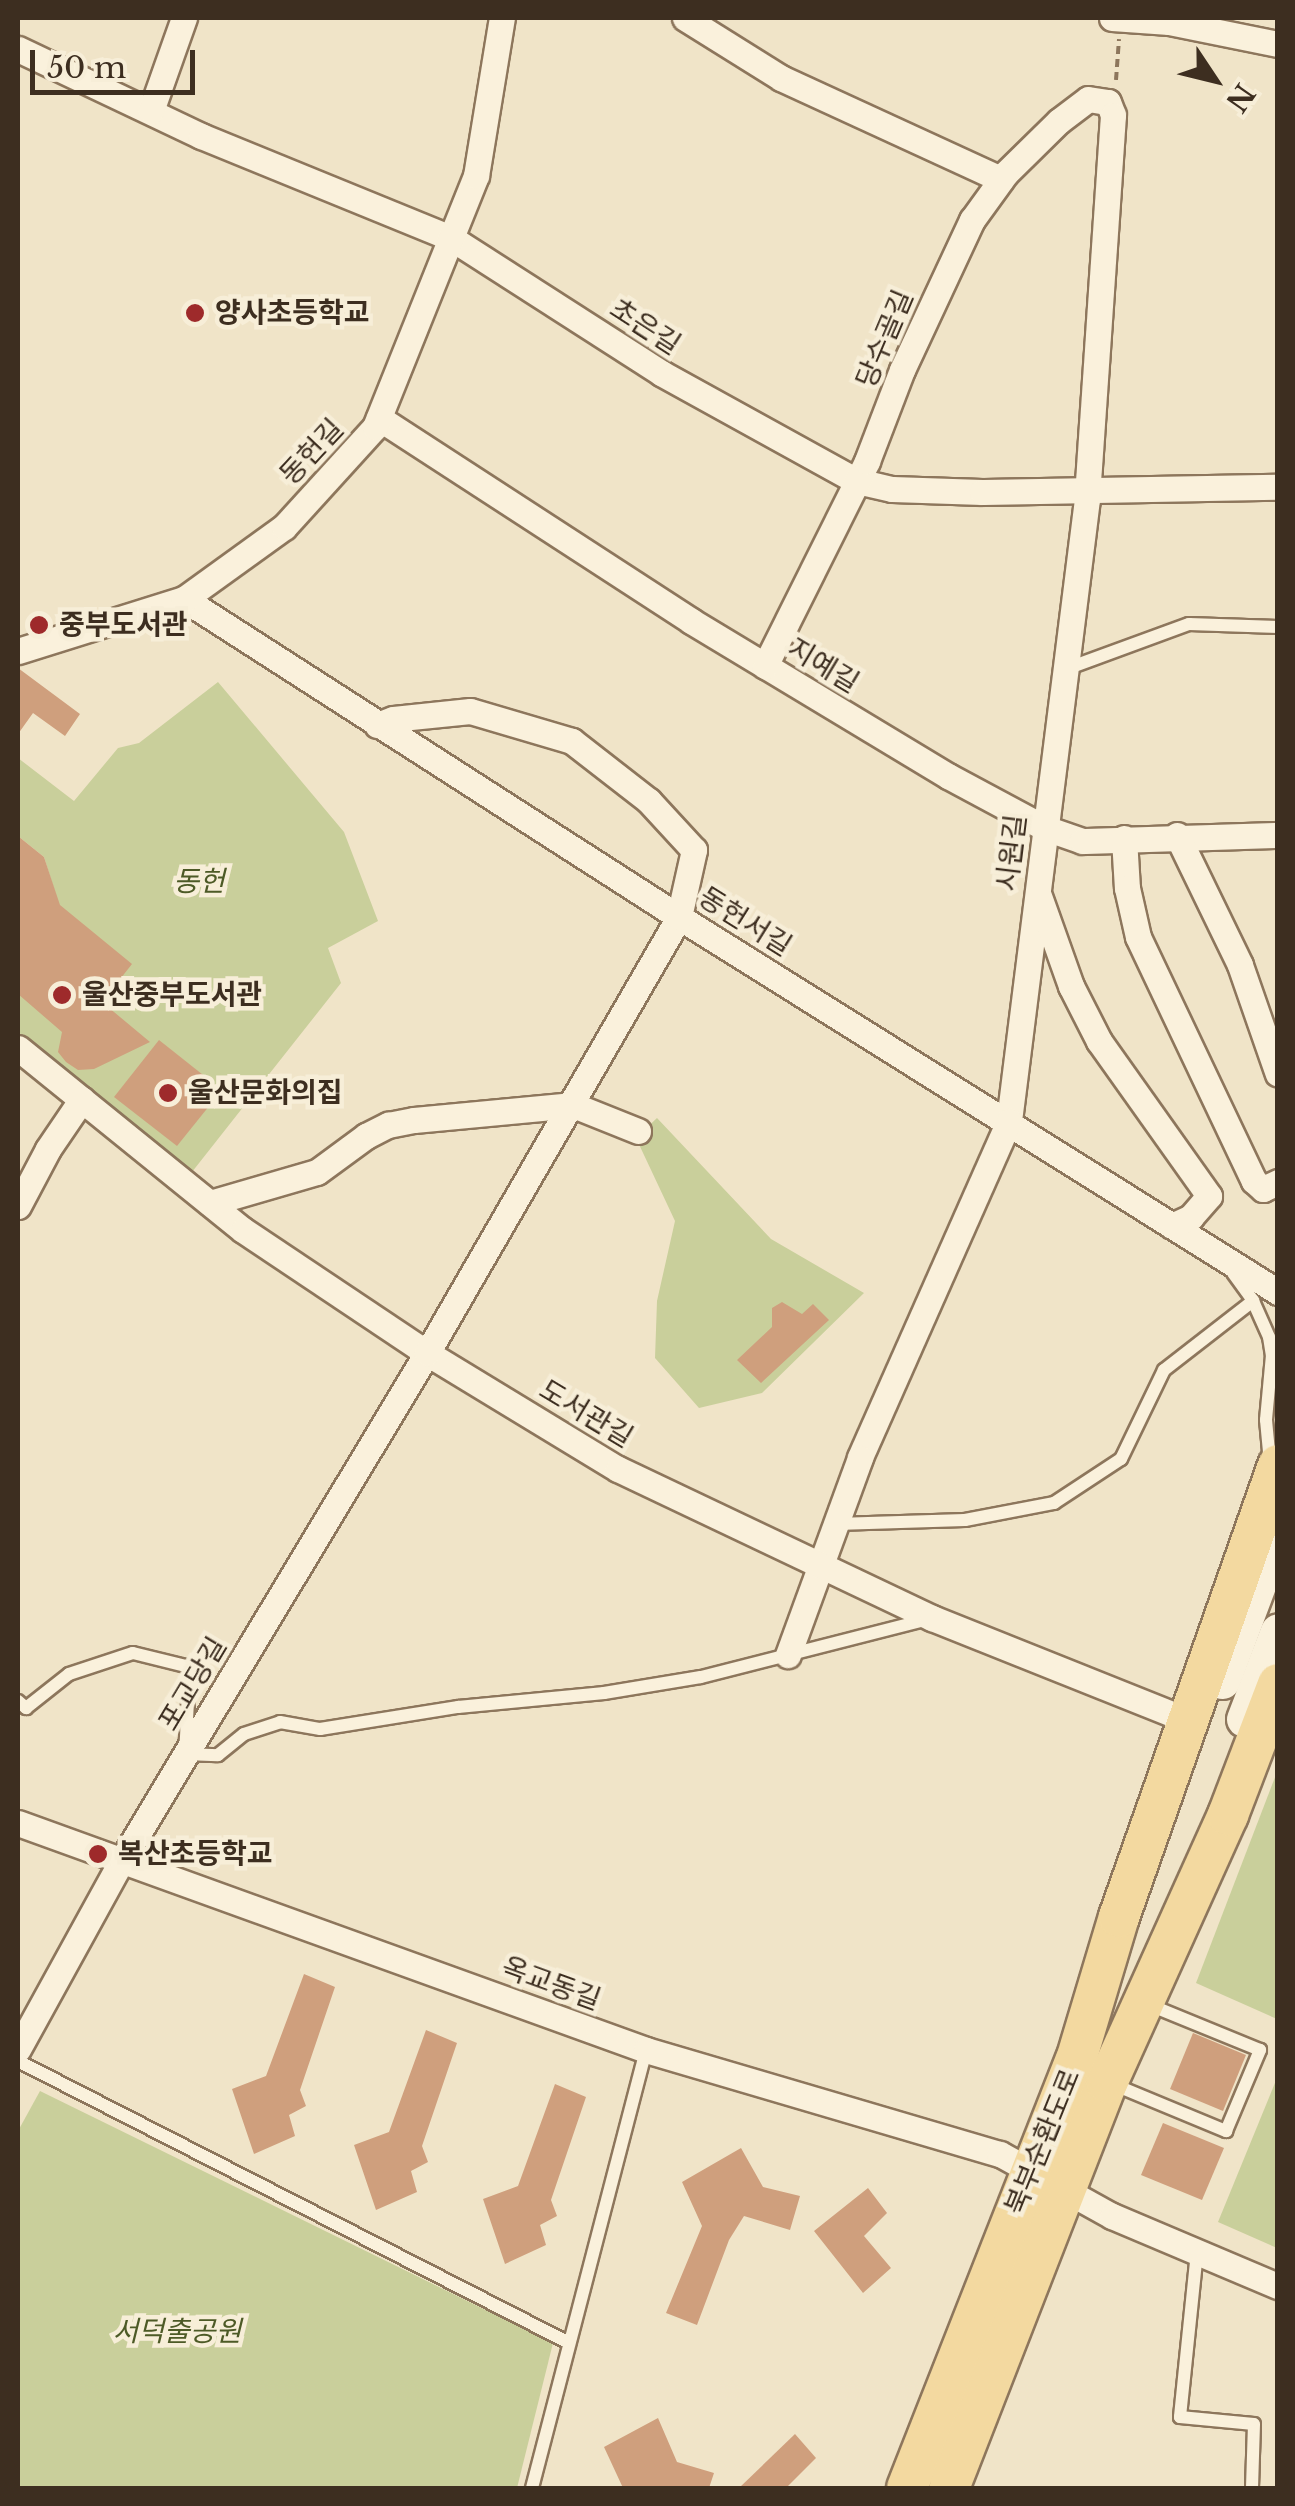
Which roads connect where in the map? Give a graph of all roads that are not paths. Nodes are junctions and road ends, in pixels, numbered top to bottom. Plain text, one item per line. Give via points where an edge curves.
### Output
1 (184, 18) edge
2 (502, 18) edge
3 (685, 18) edge
4 (1118, 18) edge
5 (1278, 44) edge
6 (18, 49) edge
7 (150, 111) junction
8 (1113, 115) joint
9 (1001, 180) junction
10 (451, 238) junction
11 (379, 418) junction
12 (857, 481) junction
13 (1278, 488) edge
14 (1088, 490) junction
15 (184, 599) junction
16 (1278, 627) edge
17 (18, 650) edge
18 (764, 666) junction
19 (1066, 668) junction
20 (377, 725) junction
21 (1045, 828) junction
22 (1177, 835) junction
23 (1278, 835) edge
24 (1124, 838) junction
25 (1037, 892) junction
26 (679, 917) junction
27 (18, 1048) edge
28 (1278, 1074) edge
29 (82, 1100) junction
30 (573, 1105) junction
31 (1008, 1120) junction
32 (638, 1131) dead end
33 (1278, 1182) edge
34 (210, 1203) junction
35 (18, 1206) edge
36 (1172, 1226) junction
37 (1265, 1296) edge
38 (427, 1353) junction
39 (1273, 1478) edge
40 (836, 1524) junction
41 (1278, 1532) edge
42 (822, 1565) junction
43 (932, 1618) junction
44 (1278, 1632) edge
45 (788, 1654) junction
46 (1278, 1684) edge
47 (18, 1701) edge
48 (1188, 1720) junction
49 (186, 1754) junction
50 (1196, 1801) junction
51 (18, 1824) edge
52 (122, 1860) junction
53 (1145, 2003) junction
54 (18, 2049) edge
55 (646, 2050) junction
56 (18, 2061) edge
57 (1098, 2072) junction
58 (1032, 2169) junction
59 (1066, 2191) junction
60 (1197, 2252) junction
61 (1278, 2286) edge
62 (569, 2343) junction
63 (532, 2488) edge
64 (907, 2488) edge
65 (949, 2488) edge
66 (1252, 2488) edge

1 - 7 street
2 - 10 street, 동헌길 via 476,176
3 - 9 street via 780,78
4 - 5 street
6 - 7 street, 초은길
7 - 10 street, 초은길
8 - 9 street, 당수골길 via 1108,102 1088,99
8 - 14 street, 시원길
9 - 12 street, 당수골길 via 972,220
10 - 11 street, 동헌길
10 - 12 street, 초은길 via 660,373
11 - 15 street, 동헌길 via 284,526
11 - 18 street, 지예길
12 - 14 street, 초은길 via 892,489
12 - 18 street, 당수골길
13 - 14 street, 초은길
14 - 19 street, 시원길
15 - 17 street, 동헌길
15 - 20 street, 동헌서길
16 - 19 lane via 1189,624
18 - 21 street, 지예길
19 - 21 street, 시원길
20 - 26 street, 동헌서길
20 - 26 street, 포교당길 via 470,711 572,741 650,801 694,850
21 - 24 street, 지예길 via 1082,841
21 - 25 street, 시원길
22 - 23 street, 지예길
22 - 24 street, 지예길
22 - 28 street via 1240,966
24 - 33 street via 1138,937 1254,1181 1264,1189
25 - 31 street, 시원길
25 - 36 street via 1099,1042 1209,1196
26 - 30 street, 포교당길
26 - 31 street, 동헌서길
27 - 29 street, 도서관길
29 - 34 street, 도서관길
29 - 35 street
30 - 32 street
30 - 34 street via 388,1125 316,1172
30 - 38 street, 포교당길
31 - 36 street, 동헌서길
31 - 40 street, 시원길
34 - 38 street, 도서관길
36 - 37 street, 동헌서길
37 - 39 lane
37 - 40 lane via 1164,1370 1121,1459 1054,1503 965,1520
38 - 42 street, 도서관길 via 618,1469
38 - 49 street, 포교당길
39 - 48 main road
40 - 42 street, 시원길
41 - 50 main road
42 - 43 street, 도서관길
42 - 45 street, 시원길
43 - 45 lane
43 - 48 street, 도서관길
44 - 50 main road
45 - 49 lane via 604,1694 320,1729 280,1722 244,1734 218,1755
46 - 53 main road
47 - 49 lane via 26,1708 69,1674 132,1652 190,1667
48 - 57 main road via 1119,1917
49 - 52 street, 포교당길
50 - 57 main road, 북부순환도로
51 - 52 street, 옥교동길
52 - 54 street, 포교당길
52 - 55 street, 옥교동길
53 - 57 main road
53 - 57 lane via 1260,2050 1226,2131
55 - 58 street, 옥교동길
55 - 62 lane
56 - 62 lane
57 - 58 main road, 북부순환도로
57 - 59 main road, 북부순환도로
58 - 59 street, 옥교동길
58 - 64 main road, 북부순환도로
59 - 60 street, 옥교동길
59 - 65 main road, 북부순환도로
60 - 61 street, 옥교동길
60 - 66 lane via 1180,2417 1254,2424
62 - 63 lane

